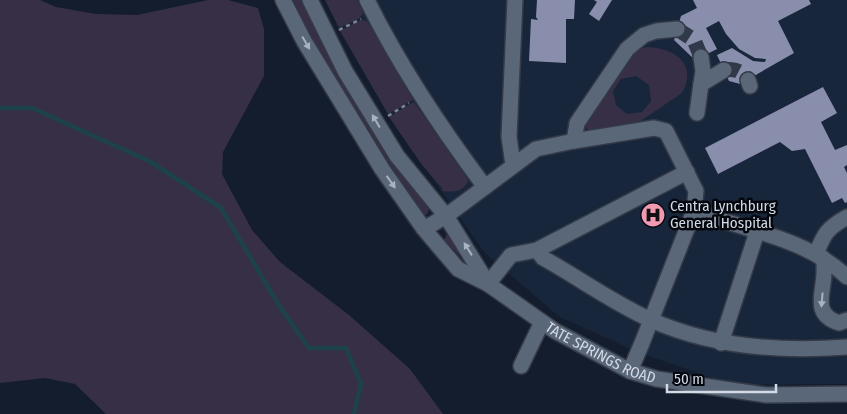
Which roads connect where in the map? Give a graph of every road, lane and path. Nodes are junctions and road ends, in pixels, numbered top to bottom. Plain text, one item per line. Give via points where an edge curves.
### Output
1 (283, 0) edge
2 (310, 0) edge
3 (367, 0) edge
4 (515, 0) edge
5 (365, 17) dead end
6 (677, 29) dead end
7 (338, 31) dead end
8 (700, 57) tunnel mouth
9 (724, 70) dead end
10 (701, 84) junction
11 (420, 96) junction
12 (697, 114) dead end
13 (386, 116) dead end
14 (574, 141) junction
15 (513, 165) junction
16 (687, 172) junction
17 (485, 187) junction
18 (694, 211) junction
19 (446, 216) junction
20 (847, 217) edge
21 (424, 229) junction
22 (757, 232) junction
23 (537, 250) junction
24 (819, 256) junction
25 (847, 277) edge
26 (488, 284) junction
27 (651, 320) junction
28 (847, 320) edge
29 (542, 322) junction
30 (721, 343) junction
31 (847, 347) edge
32 (521, 366) dead end
33 (630, 371) junction
34 (847, 394) edge

1 -> 21 street, TATE SPRINGS ROAD via 304,41 377,161
19 -> 2 street, TATE SPRINGS ROAD via 397,156 345,72
3 - 11 street
4 - 15 street via 509,137
5 - 7 path
6 - 14 street via 644,35 626,49 577,122
8 - 10 street via 704,71
9 - 10 street
10 - 12 street
11 - 13 path
11 - 17 street
14 - 15 street via 536,149
14 - 16 street via 654,128 666,131
15 - 17 street
16 - 18 street via 696,191
16 - 23 street
17 - 19 street
18 - 22 street
18 - 27 street
19 - 21 street
26 -> 19 street, TATE SPRINGS ROAD
20 - 24 street via 825,232
21 - 26 street, TATE SPRINGS ROAD via 458,269
22 - 24 street
22 - 30 street
23 - 26 street via 511,255
23 - 27 street via 543,258
24 - 25 street
24 -> 28 street via 824,284 820,302 822,312 828,320 839,323
26 - 29 street, TATE SPRINGS ROAD
27 - 30 street
27 - 33 street
29 - 32 street
29 - 33 street, TATE SPRINGS ROAD
30 - 31 street via 811,350
33 - 34 street, TATE SPRINGS ROAD via 657,379 766,395

